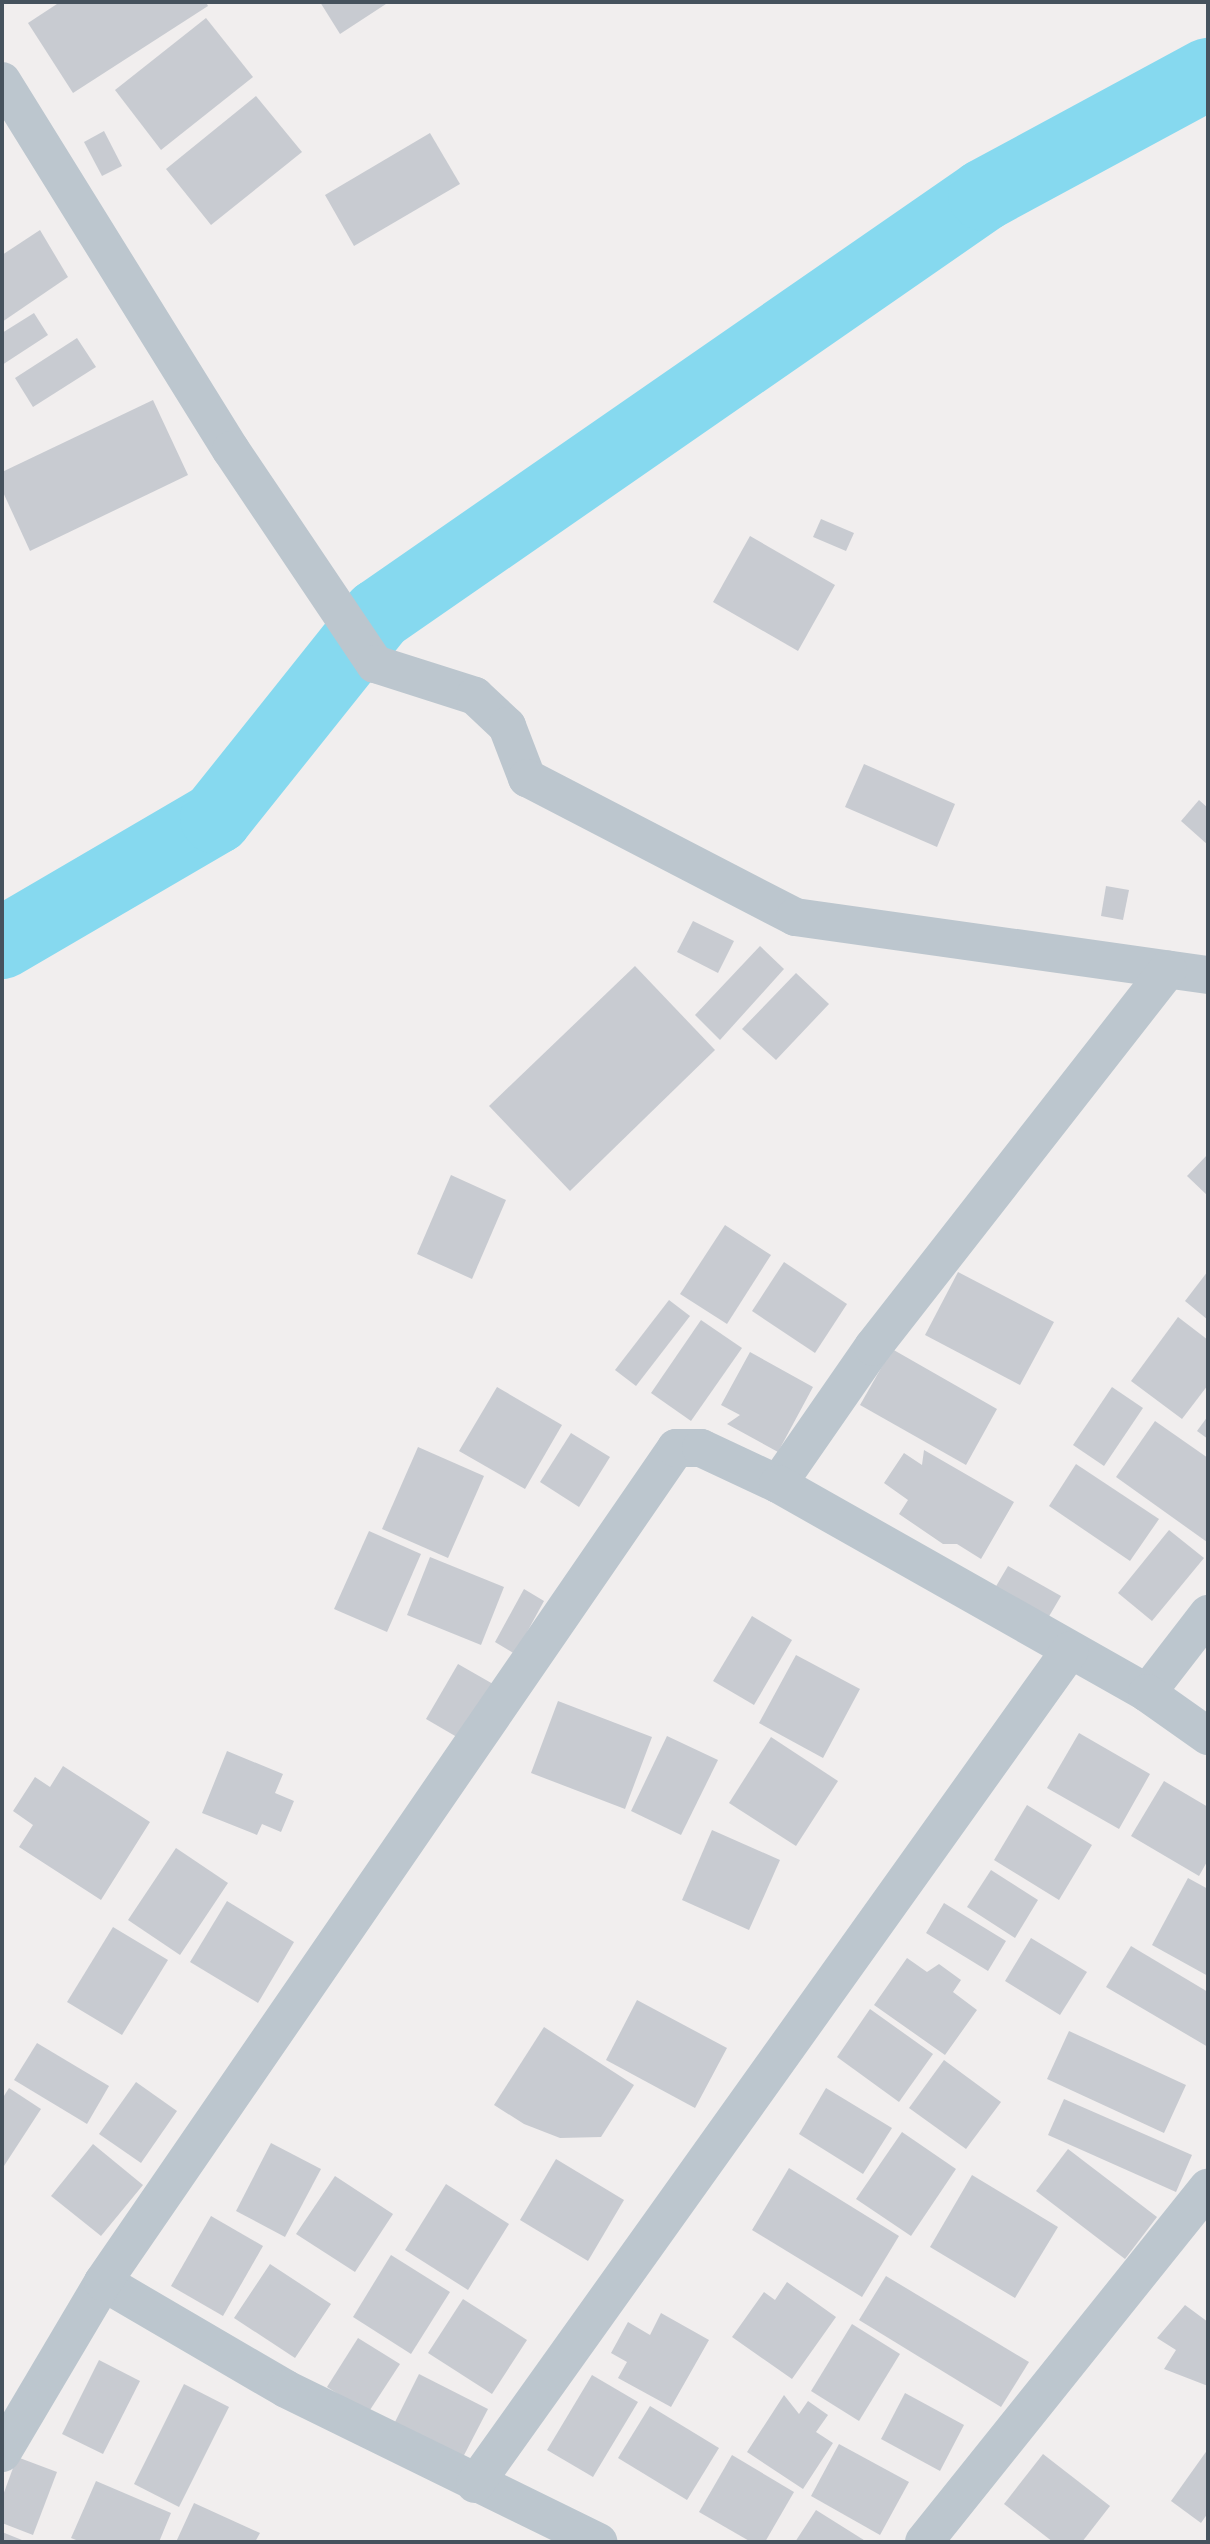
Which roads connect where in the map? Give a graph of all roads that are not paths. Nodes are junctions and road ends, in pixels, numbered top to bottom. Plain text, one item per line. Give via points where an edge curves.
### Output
1 (2, 81) edge
2 (1168, 970) junction
3 (1208, 975) edge
4 (778, 1484) junction
5 (1208, 1614) edge
6 (1070, 1650) junction
7 (1147, 1693) junction
8 (1208, 1736) edge
9 (1208, 2188) edge
10 (103, 2282) junction
11 (2, 2453) edge
12 (475, 2484) junction
13 (599, 2542) edge
14 (924, 2542) edge

1 - 2 street via 231,450 375,664 475,696 507,726 527,779 795,917
2 - 3 street
2 - 4 street via 873,1347
4 - 6 street
4 - 10 street via 701,1448 676,1448
5 - 7 street
6 - 7 street
6 - 12 street
7 - 8 street
9 - 14 street
10 - 11 street
10 - 12 street via 286,2389
12 - 13 street

